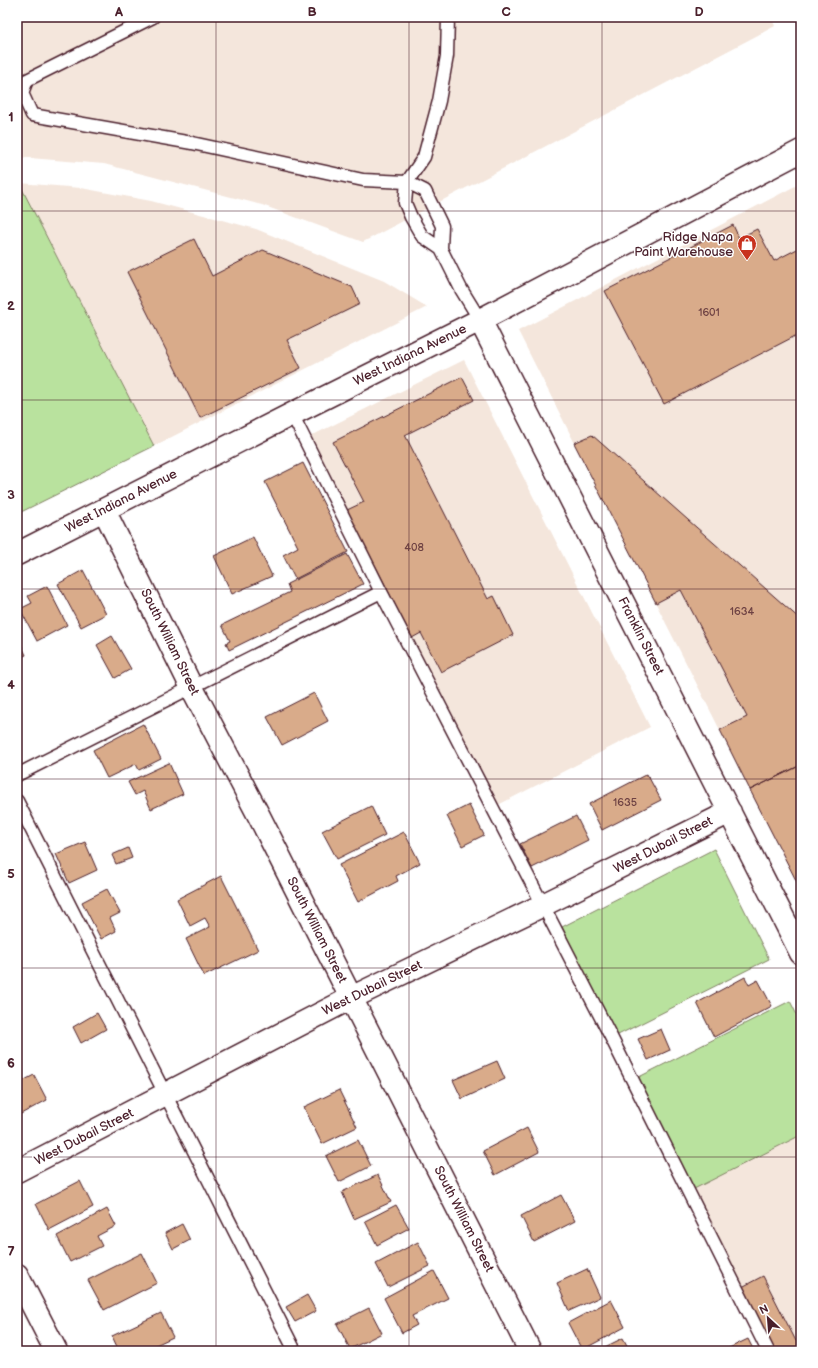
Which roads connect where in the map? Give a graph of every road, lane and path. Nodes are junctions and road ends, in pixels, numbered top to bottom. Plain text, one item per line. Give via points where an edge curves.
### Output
1 (153, 17) edge
2 (448, 17) edge
3 (801, 151) edge
4 (407, 182) junction
5 (441, 248) junction
6 (480, 320) junction
7 (292, 414) junction
8 (104, 510) junction
9 (17, 554) edge
10 (381, 592) junction
11 (192, 686) junction
12 (17, 775) edge
13 (17, 801) edge
14 (730, 812) junction
15 (543, 905) junction
16 (801, 953) edge
17 (351, 998) junction
18 (165, 1095) junction
19 (17, 1171) edge
20 (17, 1274) edge
21 (56, 1351) edge
22 (295, 1351) edge
23 (530, 1351) edge
24 (768, 1351) edge

1 - 4 lane via 27,80 22,93 32,115 192,143 363,180
2 - 4 lane via 447,56 439,101 424,157
3 - 6 street, West Indiana Avenue
4 - 5 lane via 405,203 412,217 422,236
4 - 5 lane via 425,191 442,226
5 - 6 lane
6 - 7 street, West Indiana Avenue
6 - 14 street, Franklin Street
7 - 8 street, West Indiana Avenue
7 - 10 lane
8 - 9 street, West Indiana Avenue
8 - 11 street, South William Street
10 - 11 lane
10 - 15 lane
11 - 12 lane
11 - 17 street, South William Street
13 - 18 lane
14 - 15 street, West Dubail Street
14 - 16 street, Franklin Street
15 - 17 street, West Dubail Street
15 - 24 lane
17 - 18 street, West Dubail Street
17 - 23 street, South William Street
18 - 19 street, West Dubail Street
18 - 22 lane
20 - 21 street

